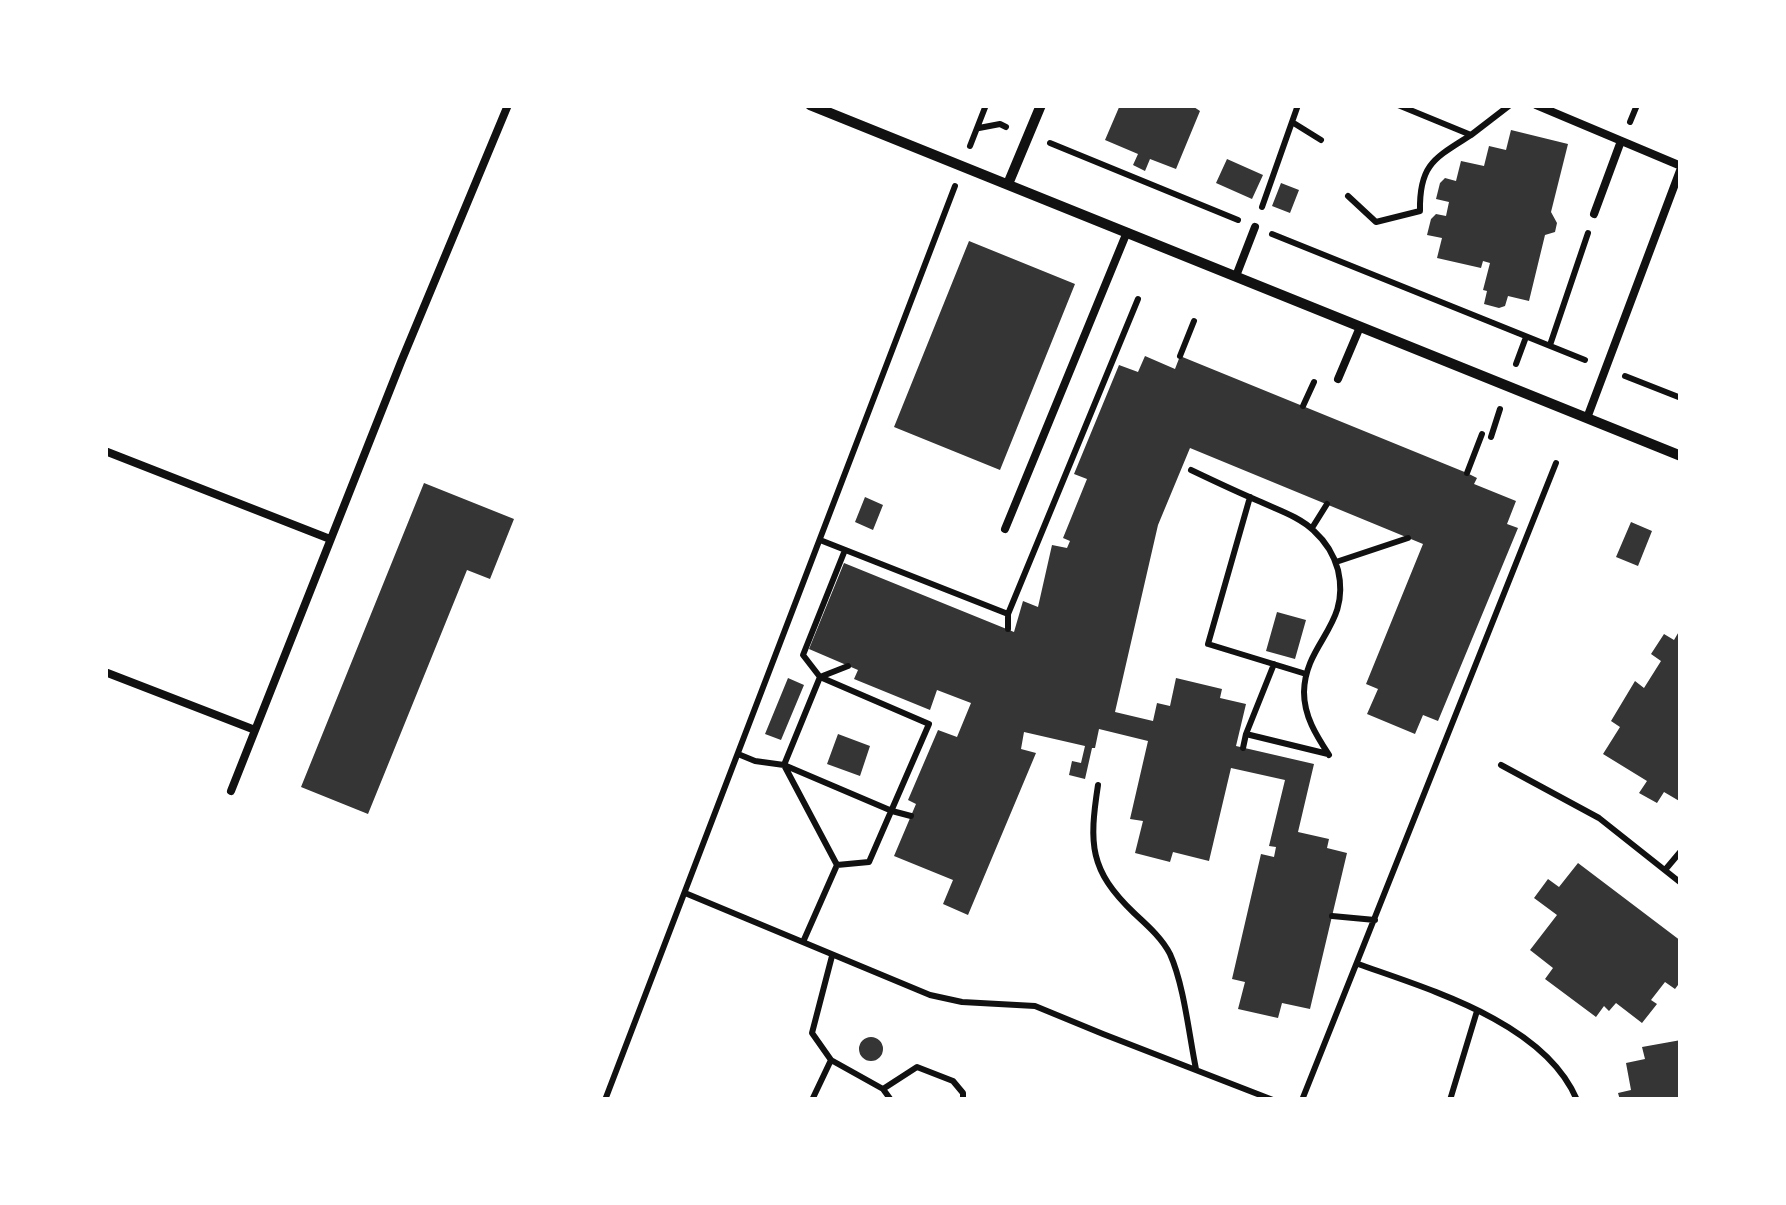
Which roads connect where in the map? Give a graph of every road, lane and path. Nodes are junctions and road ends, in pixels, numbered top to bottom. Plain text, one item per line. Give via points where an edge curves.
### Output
1 (508, 105) edge
2 (810, 105) edge
3 (1041, 105) edge
4 (1298, 105) edge
5 (1398, 105) edge
6 (1510, 105) edge
7 (1536, 105) edge
8 (1292, 122) junction
9 (978, 128) dead end
10 (1029, 135) junction
11 (1471, 135) junction
12 (1322, 140) dead end
13 (1621, 141) junction
14 (1681, 167) edge
15 (1008, 184) junction
16 (1348, 196) dead end
17 (944, 214) dead end
18 (1594, 214) joint
19 (1255, 227) junction
20 (1126, 232) junction
21 (1236, 276) junction
22 (1194, 321) dead end
23 (1360, 327) junction
24 (1550, 345) junction
25 (1180, 356) dead end
26 (1607, 369) junction
27 (1318, 372) dead end
28 (1338, 378) dead end
29 (1681, 398) edge
30 (1304, 406) dead end
31 (1587, 418) junction
32 (1482, 434) dead end
33 (105, 451) edge
34 (1681, 456) edge
35 (1556, 463) dead end
36 (1191, 470) dead end
37 (1467, 473) dead end
38 (1250, 497) junction
39 (1327, 504) dead end
40 (1312, 528) junction
41 (1005, 530) dead end
42 (1408, 538) dead end
43 (330, 539) junction
44 (845, 550) dead end
45 (1336, 562) junction
46 (1008, 614) dead end
47 (1008, 629) dead end
48 (1475, 632) dead end
49 (1487, 637) junction
50 (1274, 664) junction
51 (848, 666) dead end
52 (105, 672) edge
53 (1306, 674) junction
54 (820, 677) junction
55 (254, 730) junction
56 (1246, 734) junction
57 (1243, 748) dead end
58 (738, 754) junction
59 (1501, 765) dead end
60 (784, 766) junction
61 (1098, 785) dead end
62 (231, 791) dead end
63 (892, 811) junction
64 (911, 816) dead end
65 (1681, 851) edge
66 (838, 865) junction
67 (1666, 870) junction
68 (1681, 883) edge
69 (685, 892) junction
70 (1332, 916) dead end
71 (1375, 920) junction
72 (804, 942) junction
73 (832, 956) junction
74 (1358, 964) junction
75 (1477, 1011) junction
76 (831, 1060) junction
77 (1196, 1070) junction
78 (883, 1088) junction
79 (1248, 1090) junction
80 (605, 1100) edge
81 (812, 1100) edge
82 (891, 1100) edge
83 (963, 1100) edge
84 (1244, 1100) edge
85 (1273, 1100) edge
86 (1302, 1100) edge
87 (1450, 1100) edge
88 (1577, 1100) edge

1 - 43 lane
2 - 15 street
3 - 10 street
4 - 8 path
5 - 11 path
6 - 11 path
7 - 13 lane
8 - 12 path
8 - 19 path
9 - 10 path via 1000,124
10 - 15 street
10 - 19 path
11 - 16 path via 1434,158 1420,188 1420,211 1376,222
13 - 14 lane
13 - 18 lane
14 - 26 lane
15 - 20 street
17 - 58 path
18 - 24 path
19 - 21 lane
19 - 24 path
20 - 21 street
20 - 41 lane
21 - 23 street
22 - 25 path
23 - 28 lane
23 - 31 street
24 - 26 path
26 - 29 path
26 - 31 lane
27 - 30 path
31 - 34 street
32 - 37 path
33 - 43 lane
35 - 49 path
36 - 38 path
38 - 40 path
38 - 50 path via 1208,644
39 - 40 path
40 - 45 path
42 - 45 path
43 - 55 lane
44 - 54 path via 803,655
45 - 53 path via 1338,612
46 - 47 path
48 - 49 path
49 - 71 path
50 - 53 path
50 - 56 path
51 - 54 path
52 - 55 lane
53 - 56 path via 1305,704 1329,754
54 - 60 path
54 - 63 path via 929,724
55 - 62 lane
56 - 57 path
58 - 60 path
58 - 69 path
59 - 67 path via 1599,818
60 - 63 path
60 - 66 path
61 - 77 path via 1098,868 1170,954
63 - 64 path
63 - 66 path via 869,862
65 - 67 path
66 - 72 path
67 - 68 path
69 - 72 path
69 - 80 path
70 - 71 path
71 - 74 path
72 - 73 path
73 - 76 path via 812,1033
73 - 77 path via 930,995 1035,1006
74 - 75 path
74 - 86 path
75 - 87 path
75 - 88 path via 1522,1034 1555,1063
76 - 78 path
76 - 81 path
77 - 79 path
78 - 82 path
78 - 83 path via 917,1067 953,1081
79 - 84 path
79 - 85 path

